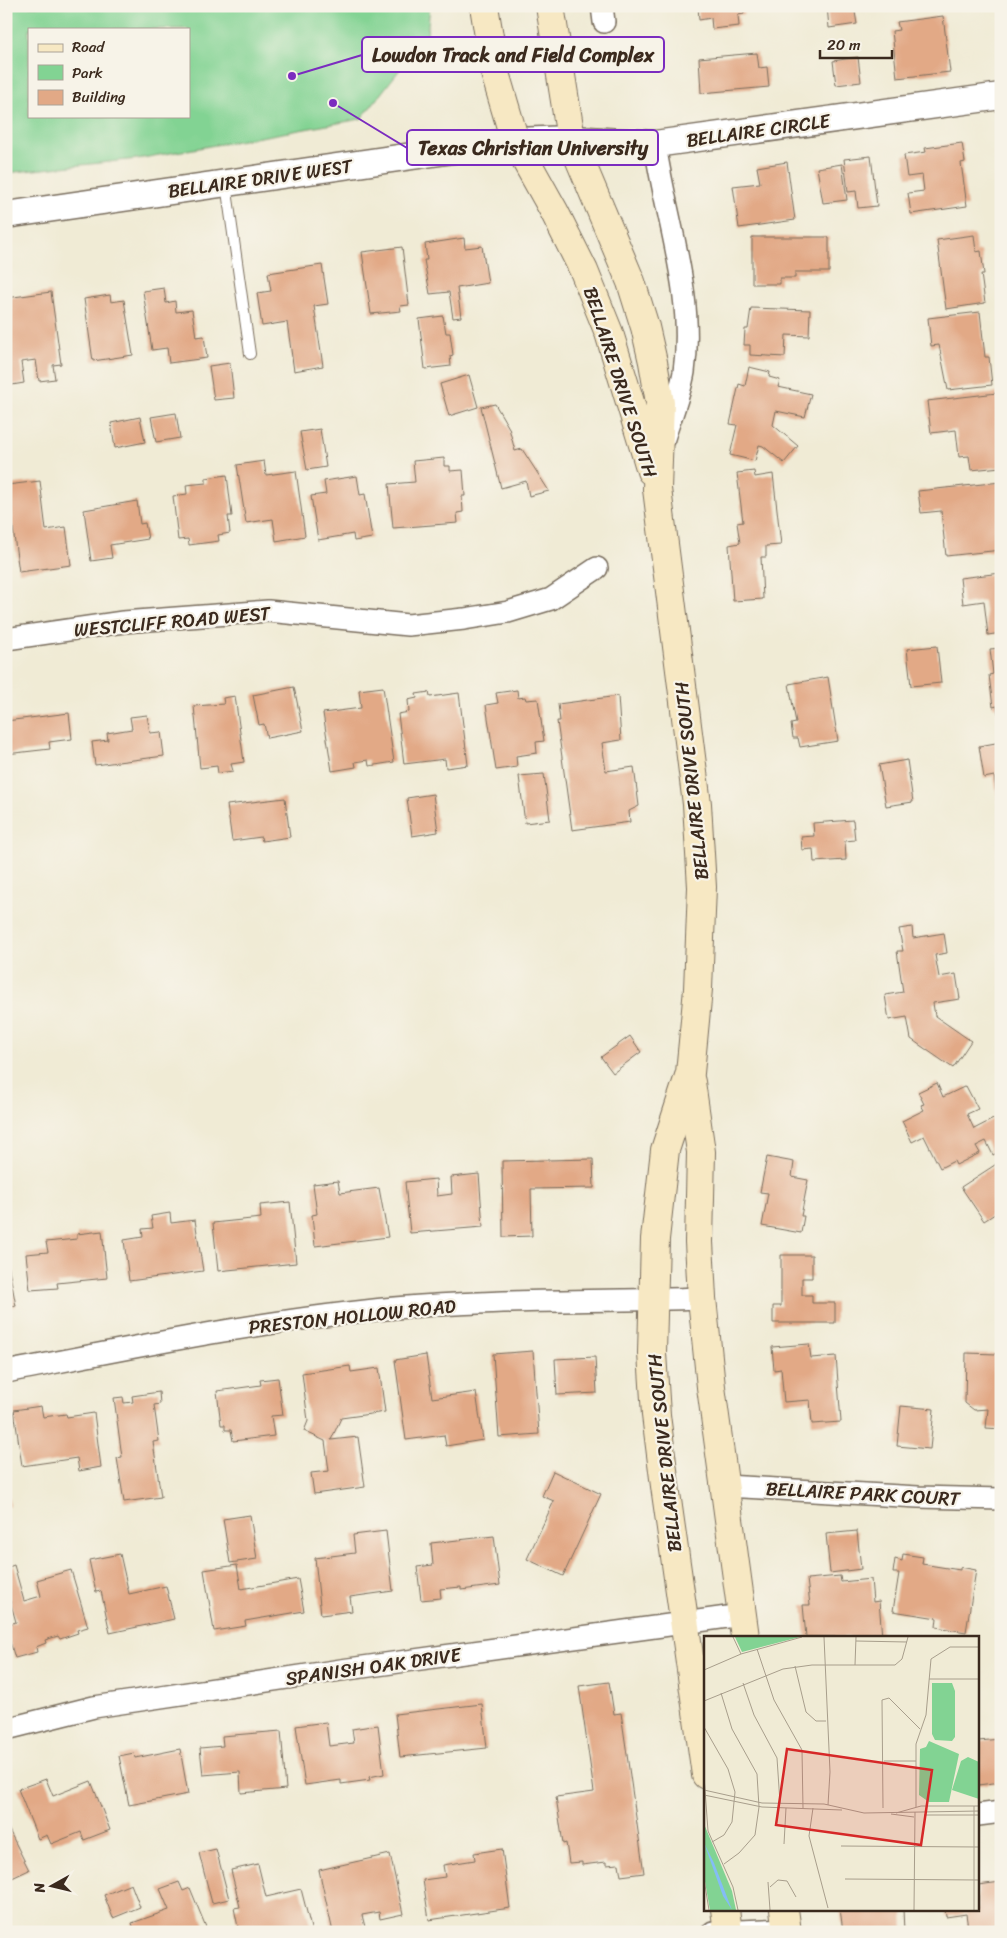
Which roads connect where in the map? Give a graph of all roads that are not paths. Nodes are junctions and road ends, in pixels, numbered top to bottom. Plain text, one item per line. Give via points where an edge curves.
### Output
1 (484, 6) edge
2 (550, 6) edge
3 (1001, 96) edge
4 (571, 139) junction
5 (515, 142) junction
6 (655, 144) junction
7 (226, 183) junction
8 (6, 215) edge
9 (250, 354) dead end
10 (658, 452) junction
11 (657, 490) junction
12 (597, 568) dead end
13 (6, 639) edge
14 (690, 1073) junction
15 (702, 1298) junction
16 (652, 1300) junction
17 (6, 1372) edge
18 (725, 1486) junction
19 (1001, 1499) edge
20 (684, 1623) junction
21 (744, 1626) edge
22 (6, 1730) edge
23 (704, 1761) edge
24 (1001, 1812) edge
25 (980, 1815) edge
26 (786, 1923) edge
27 (723, 1926) edge

1 - 5 main road, BELLAIRE DRIVE SOUTH via 495,73
2 - 4 main road, BELLAIRE DRIVE SOUTH
3 - 6 street, BELLAIRE CIRCLE
4 - 5 street, BELLAIRE CIRCLE
4 - 6 street, BELLAIRE CIRCLE
4 - 10 main road, BELLAIRE DRIVE SOUTH via 631,282 645,327 660,403
5 - 7 street, BELLAIRE DRIVE WEST
5 - 11 main road, BELLAIRE DRIVE SOUTH via 588,280 609,333
6 - 10 street, BELLAIRE DRIVE SOUTH via 687,320 679,394
7 - 8 street, BELLAIRE DRIVE WEST
7 - 9 lane
10 - 11 main road, BELLAIRE DRIVE SOUTH
11 - 14 main road, BELLAIRE DRIVE SOUTH via 697,804 702,878 698,989
12 - 13 street, WESTCLIFF ROAD WEST via 551,599 508,612 464,619 408,625 268,611 123,622
14 - 15 main road, BELLAIRE DRIVE SOUTH via 701,1152 699,1242
14 - 16 main road, BELLAIRE DRIVE SOUTH via 665,1150
15 - 16 street, PRESTON HOLLOW ROAD
15 - 18 main road, BELLAIRE DRIVE SOUTH
16 - 17 street, PRESTON HOLLOW ROAD via 497,1301 394,1308 213,1331
16 - 20 main road, BELLAIRE DRIVE SOUTH via 656,1415
18 - 19 street, BELLAIRE PARK COURT
18 - 21 main road, BELLAIRE DRIVE SOUTH
20 - 21 street, SPANISH OAK DRIVE
20 - 22 street, SPANISH OAK DRIVE via 94,1707
20 - 23 main road, BELLAIRE DRIVE SOUTH
24 - 25 street
26 - 27 street

